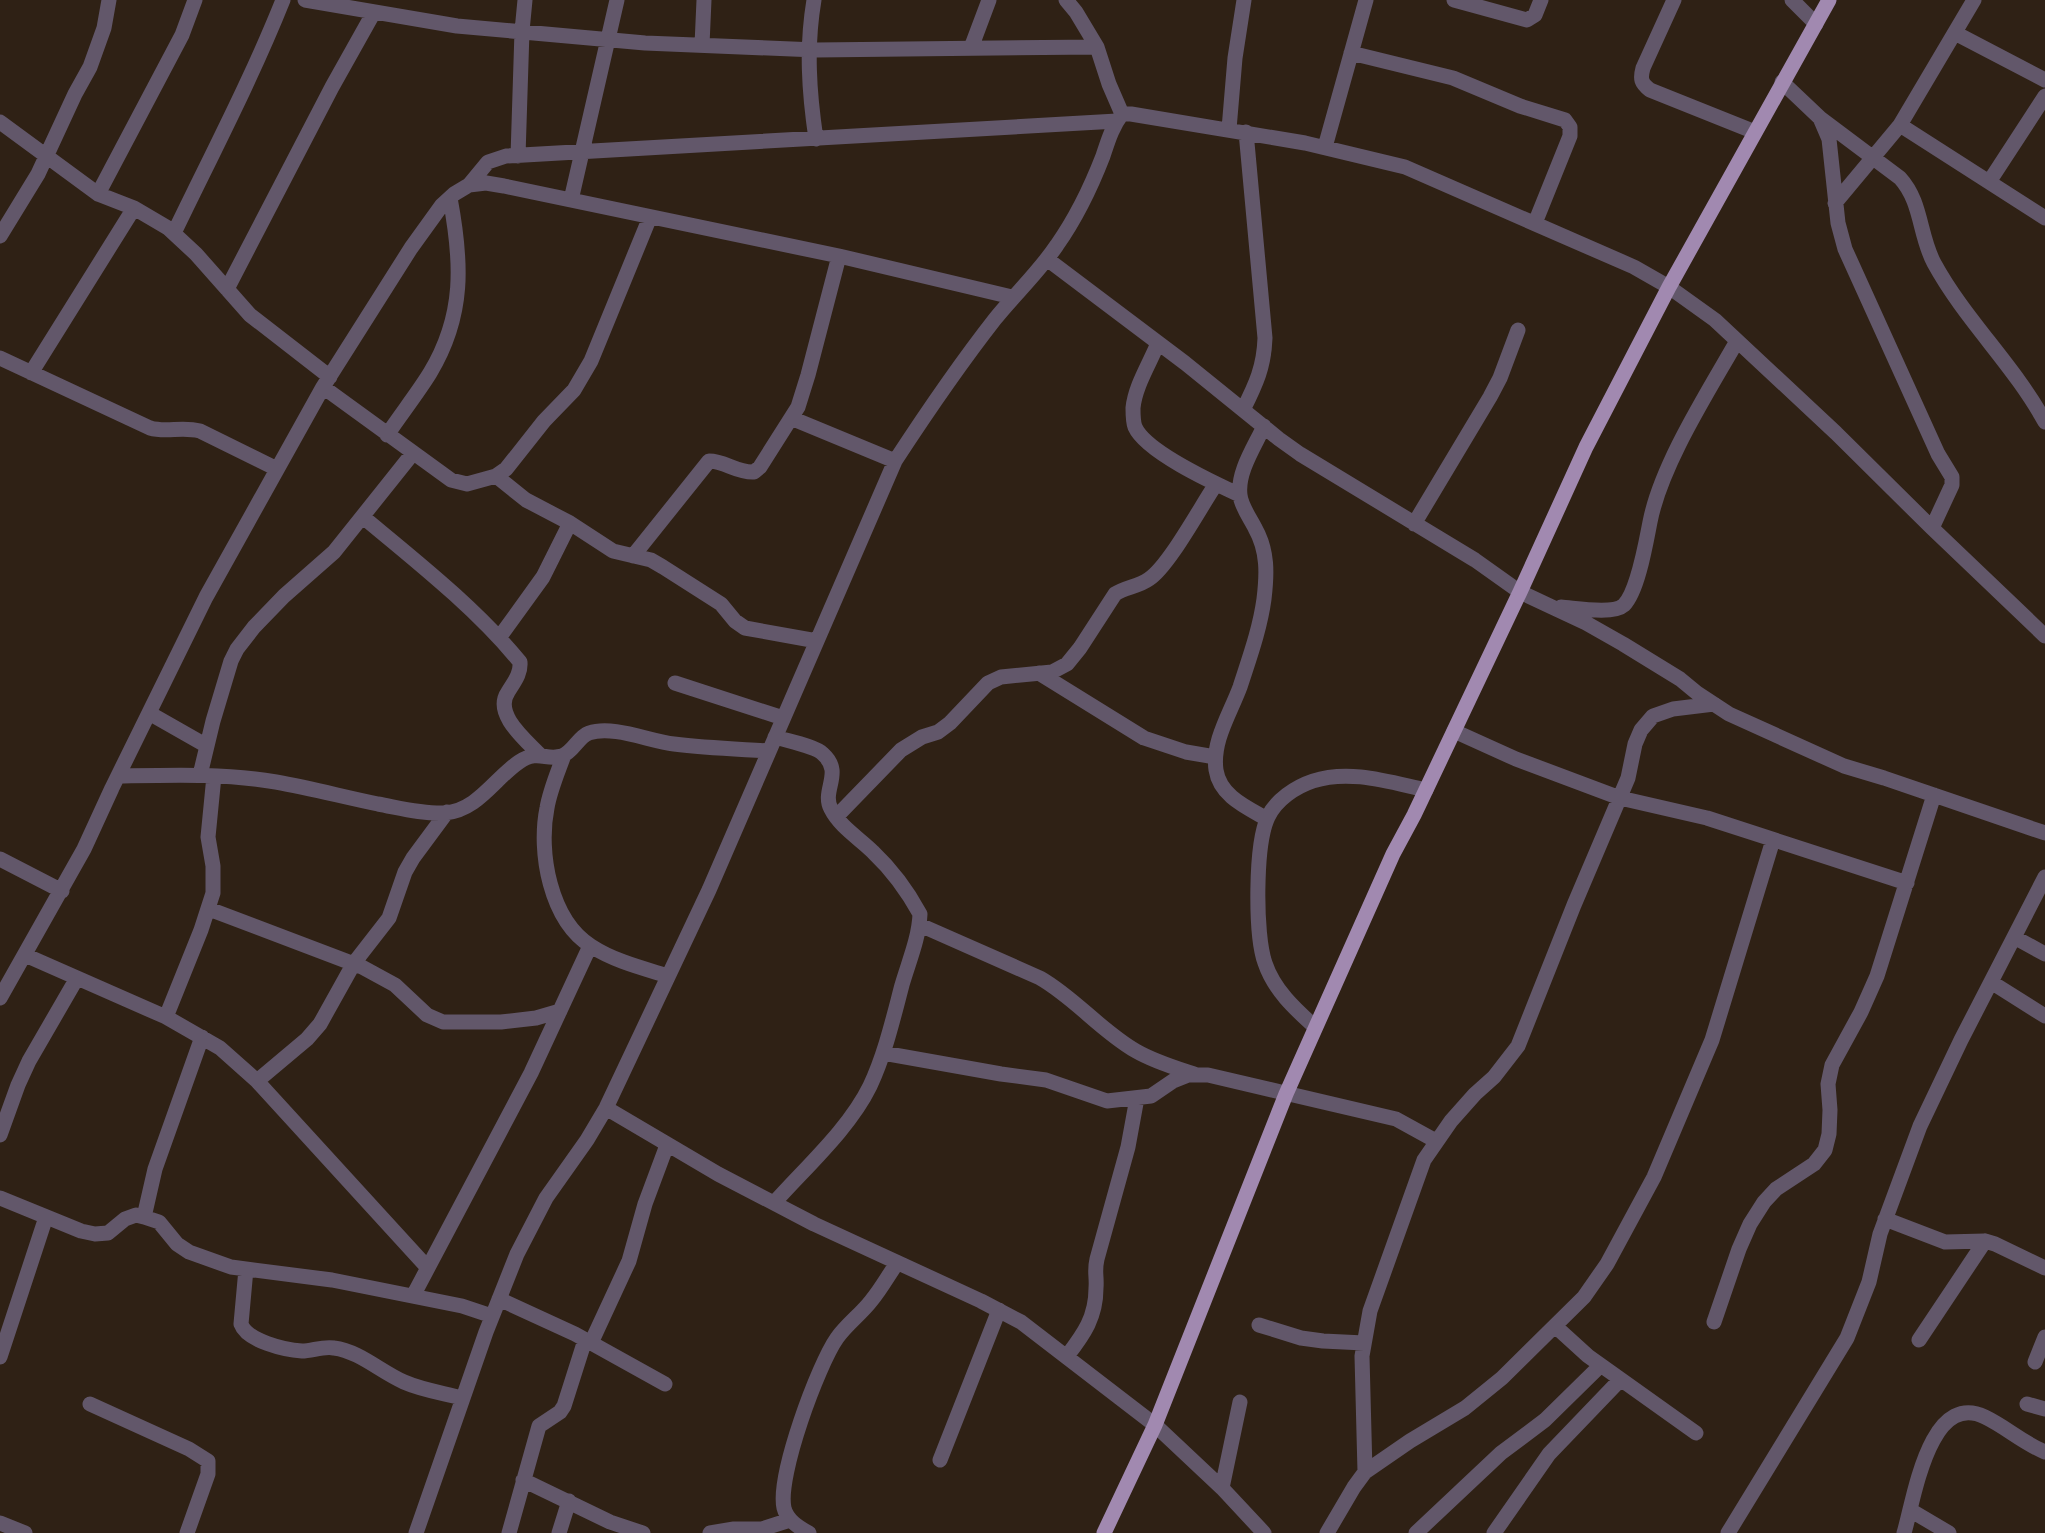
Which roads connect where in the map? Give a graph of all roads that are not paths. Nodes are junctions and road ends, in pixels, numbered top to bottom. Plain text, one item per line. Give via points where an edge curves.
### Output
1 (109, 0) edge
2 (195, 0) edge
3 (283, 0) edge
4 (304, 0) edge
5 (525, 0) edge
6 (616, 0) edge
7 (704, 0) edge
8 (814, 0) edge
9 (989, 0) edge
10 (1066, 0) edge
11 (1244, 0) edge
12 (1366, 0) edge
13 (1454, 0) edge
14 (1541, 0) edge
15 (1674, 0) edge
16 (1792, 0) edge
17 (1828, 0) edge
18 (1974, 0) edge
19 (354, 4) edge
20 (374, 12) junction
21 (1816, 24) junction
22 (522, 31) junction
23 (1955, 33) junction
24 (608, 39) junction
25 (702, 45) junction
26 (1097, 47) junction
27 (971, 48) junction
28 (808, 50) junction
29 (1351, 53) junction
30 (2045, 80) edge
31 (1782, 82) junction
32 (2045, 96) edge
33 (1119, 118) junction
34 (1820, 118) junction
35 (0, 122) edge
36 (1900, 124) junction
37 (1229, 129) junction
38 (1246, 132) junction
39 (1755, 132) junction
40 (816, 139) junction
41 (1324, 147) junction
42 (584, 152) junction
43 (47, 155) junction
44 (518, 156) junction
45 (1874, 158) junction
46 (1989, 182) junction
47 (469, 185) junction
48 (98, 194) junction
49 (450, 198) junction
50 (571, 200) junction
51 (1835, 203) junction
52 (134, 207) junction
53 (650, 217) junction
54 (2045, 218) edge
55 (1535, 223) junction
56 (2, 228) edge
57 (174, 233) junction
58 (839, 256) junction
59 (1047, 259) junction
60 (1669, 287) junction
61 (227, 289) junction
62 (1012, 297) junction
63 (1518, 330) dead end
64 (1737, 341) junction
65 (1158, 343) junction
66 (0, 358) edge
67 (31, 373) junction
68 (327, 382) junction
69 (1243, 410) junction
70 (791, 418) junction
71 (2045, 422) edge
72 (1264, 426) junction
73 (387, 435) junction
74 (413, 453) junction
75 (895, 461) junction
76 (277, 469) junction
77 (496, 476) junction
78 (1216, 484) junction
79 (1240, 495) junction
80 (363, 517) junction
81 (570, 523) junction
82 (1414, 524) junction
83 (1932, 528) junction
84 (633, 556) junction
85 (1520, 592) junction
86 (1549, 606) junction
87 (2045, 636) edge
88 (498, 638) junction
89 (817, 641) junction
90 (1039, 673) junction
91 (675, 683) dead end
92 (1714, 704) junction
93 (149, 713) junction
94 (783, 718) junction
95 (1454, 731) junction
96 (772, 744) junction
97 (207, 746) junction
98 (540, 755) junction
99 (564, 755) junction
100 (1215, 757) junction
101 (207, 775) junction
102 (118, 776) junction
103 (1426, 790) junction
104 (1934, 795) junction
105 (1620, 798) junction
106 (447, 812) junction
107 (836, 817) junction
108 (1267, 819) junction
109 (2045, 833) edge
110 (1773, 840) junction
111 (0, 859) edge
112 (2045, 877) edge
113 (1906, 882) junction
114 (62, 891) junction
115 (209, 909) junction
116 (920, 925) junction
117 (2014, 937) junction
118 (590, 946) junction
119 (2045, 954) edge
120 (25, 955) junction
121 (354, 963) junction
122 (668, 976) junction
123 (77, 978) junction
124 (1991, 982) junction
125 (0, 998) edge
126 (560, 1011) junction
127 (2045, 1016) edge
128 (166, 1017) junction
129 (1315, 1027) junction
130 (202, 1037) junction
131 (883, 1053) junction
132 (1198, 1075) junction
133 (257, 1081) junction
134 (1286, 1094) junction
135 (1137, 1098) junction
136 (606, 1108) junction
137 (0, 1135) edge
138 (1436, 1141) junction
139 (667, 1145) junction
140 (0, 1198) edge
141 (774, 1203) junction
142 (46, 1217) junction
143 (144, 1217) junction
144 (1885, 1219) junction
145 (1985, 1241) junction
146 (897, 1263) junction
147 (427, 1267) junction
148 (2045, 1268) edge
149 (246, 1269) junction
150 (413, 1296) junction
151 (499, 1299) junction
152 (999, 1310) junction
153 (492, 1316) junction
154 (1714, 1322) dead end
155 (1259, 1325) dead end
156 (1555, 1326) junction
157 (2045, 1337) edge
158 (1919, 1340) dead end
159 (588, 1341) junction
160 (1364, 1343) junction
161 (1067, 1356) junction
162 (0, 1357) edge
163 (2035, 1362) dead end
164 (1600, 1366) junction
165 (1620, 1380) junction
166 (665, 1384) dead end
167 (462, 1398) junction
168 (1240, 1402) dead end
169 (90, 1404) dead end
170 (2027, 1404) dead end
171 (2045, 1409) edge
172 (1155, 1425) junction
173 (1696, 1433) dead end
174 (2045, 1452) edge
175 (940, 1460) dead end
176 (1365, 1472) junction
177 (523, 1480) junction
178 (1222, 1488) junction
179 (569, 1501) junction
180 (1910, 1510) junction
181 (790, 1520) junction
182 (0, 1523) edge
183 (734, 1531) edge
184 (25, 1533) edge
185 (187, 1533) edge
186 (416, 1533) edge
187 (509, 1533) edge
188 (559, 1533) edge
189 (643, 1533) edge
190 (710, 1533) edge
191 (809, 1533) edge
192 (1104, 1533) edge
193 (1264, 1533) edge
194 (1327, 1533) edge
195 (1416, 1533) edge
196 (1494, 1533) edge
197 (1728, 1533) edge
198 (1904, 1533) edge
199 (1949, 1533) edge

1 - 43 street via 99,47
2 - 48 street via 182,35
3 - 57 street via 266,44
4 - 19 street
5 - 22 street
6 - 24 street
7 - 25 street
8 - 28 street
9 - 27 street
10 - 26 street
11 - 37 street
12 - 29 street
13 - 14 street via 1527,20 1535,15
15 - 39 street via 1642,68 1643,85
16 - 21 street
17 - 21 main road
18 - 23 street
19 - 20 street
20 - 22 street via 425,22
20 - 61 street
21 - 31 main road
22 - 24 street
22 - 44 street
23 - 30 street
23 - 36 street
24 - 25 street
24 - 42 street
25 - 28 street
26 - 27 street
26 - 33 street
27 - 28 street
28 - 40 street
29 - 41 street
29 - 55 street via 1453,78 1565,120 1570,136
31 - 34 street
31 - 39 main road
32 - 46 street
33 - 37 street via 1131,114
33 - 40 street
33 - 59 street via 1075,216
34 - 45 street
34 - 51 street via 1829,139
35 - 43 street
36 - 45 street
36 - 46 street
37 - 38 street
38 - 41 street
38 - 69 street via 1265,338 1260,375
39 - 60 main road
40 - 42 street
41 - 55 street via 1405,167
42 - 44 street
42 - 50 street
43 - 48 street
43 - 56 street
44 - 47 street via 488,162
45 - 51 street
45 - 71 street via 1911,190 1933,261 2027,390
46 - 54 street
47 - 49 street
47 - 50 street via 486,183
48 - 52 street
49 - 68 street via 411,248
49 - 73 street via 460,270 452,321 430,373
50 - 53 street
51 - 83 street via 1849,258 1952,477
52 - 57 street
52 - 67 street
53 - 58 street
53 - 77 street via 584,377
55 - 60 street
57 - 61 street
58 - 62 street
58 - 70 street via 803,393
59 - 62 street
59 - 65 street
60 - 64 street
60 - 85 main road via 1586,447
61 - 68 street
62 - 75 street
63 - 82 street via 1490,397
64 - 83 street
64 - 86 street via 1669,468 1650,518 1637,576 1624,605 1615,610
65 - 69 street
65 - 78 street via 1135,396 1134,425 1152,447
66 - 67 street
67 - 76 street via 150,428 200,431
68 - 73 street
68 - 76 street
69 - 72 street
70 - 75 street
70 - 84 street via 754,472 744,473 709,461
72 - 79 street via 1245,466
72 - 82 street via 1300,454
73 - 74 street
74 - 77 street via 460,483
74 - 80 street
75 - 89 street
76 - 93 street via 206,597
77 - 81 street via 526,500
78 - 79 street
78 - 90 street via 1162,568 1149,579 1115,594 1067,664 1052,672
79 - 100 street via 1264,548 1266,578 1251,652
80 - 88 street via 427,570
80 - 97 street via 334,552 284,596 237,649
81 - 84 street via 613,551
81 - 88 street via 543,577
82 - 85 street
83 - 87 street
84 - 89 street via 651,560 721,604 745,628
85 - 86 street
85 - 95 main road
86 - 92 street via 1603,632
88 - 98 street via 520,662 521,670 504,697 503,706 507,717
89 - 94 street
90 - 100 street via 1144,738
90 - 107 street via 1001,677 988,683 938,732 902,750
91 - 94 street
92 - 104 street via 1834,762
92 - 105 street via 1673,709 1653,716 1635,744
93 - 97 street
93 - 102 street
94 - 96 street
95 - 103 main road
95 - 105 street
96 - 99 street via 676,744 596,731
96 - 107 street via 821,752 830,762 833,771 828,797
96 - 122 street
97 - 101 street
98 - 99 street
98 - 106 street via 520,762 473,803
99 - 118 street via 544,822 548,872 552,894 568,924
100 - 108 street via 1222,787 1235,800
101 - 102 street
101 - 106 street via 273,782 414,811
101 - 115 street via 208,837 214,882
102 - 114 street
103 - 108 street via 1371,778 1339,776 1312,781 1292,791
103 - 129 main road
104 - 109 street
104 - 113 street
105 - 110 street via 1707,818
105 - 138 street via 1518,1046
106 - 121 street via 405,872 389,918
107 - 116 street via 874,852 905,889 920,914
108 - 129 street via 1261,848 1258,913 1265,963 1289,1003
110 - 113 street
110 - 156 street via 1712,1040 1654,1177 1607,1264
111 - 114 street
112 - 117 street
113 - 154 street via 1877,976 1832,1065 1825,1150 1814,1164 1776,1190 1750,1224
114 - 120 street
115 - 121 street
115 - 128 street
116 - 131 street
116 - 132 street via 1040,978 1135,1050
117 - 119 street
117 - 124 street
118 - 122 street
118 - 126 street
120 - 123 street
120 - 125 street
121 - 126 street via 395,984 427,1016 443,1022 501,1022
121 - 133 street via 320,1024
122 - 136 street
123 - 128 street
123 - 137 street via 29,1061
124 - 127 street
124 - 144 street via 1920,1126
126 - 147 street
128 - 130 street
129 - 134 main road
130 - 133 street
130 - 143 street via 155,1169
131 - 135 street via 1046,1080 1107,1101
131 - 141 street via 857,1108
132 - 134 street via 1229,1078
132 - 135 street via 1180,1078 1150,1096
133 - 147 street
134 - 138 street via 1396,1119
134 - 172 main road
135 - 161 street via 1128,1147 1096,1259 1097,1286 1091,1317
136 - 139 street
136 - 151 street via 546,1198
138 - 160 street via 1415,1180 1370,1311
139 - 141 street
139 - 159 street via 629,1261
140 - 142 street
141 - 146 street
142 - 143 street via 95,1234 108,1233 136,1215
142 - 162 street
143 - 149 street via 159,1222 189,1252
144 - 145 street via 1945,1242
144 - 197 street via 1869,1282 1848,1338
145 - 148 street
145 - 158 street
146 - 152 street
146 - 181 street via 878,1292 837,1338 816,1379 791,1452 783,1497
147 - 150 street
149 - 150 street via 323,1278
149 - 167 street via 241,1324 249,1336 301,1351 326,1347 346,1350 402,1381
150 - 153 street
151 - 153 street
151 - 159 street
152 - 161 street
152 - 175 street
153 - 167 street
155 - 160 street via 1301,1338
156 - 164 street
156 - 176 street via 1465,1408
157 - 163 street
159 - 166 street
159 - 177 street via 564,1406 539,1426
160 - 176 street
161 - 172 street
164 - 165 street
164 - 195 street via 1545,1420 1501,1453
165 - 173 street
165 - 196 street via 1549,1454
167 - 186 street
168 - 178 street
169 - 185 street via 208,1461 208,1474
170 - 171 street
172 - 178 street
172 - 192 main road
174 - 180 street via 1986,1418 1968,1414 1952,1418 1930,1444
176 - 194 street
177 - 179 street
177 - 187 street
178 - 193 street
179 - 188 street
179 - 189 street via 610,1522
180 - 198 street
180 - 199 street
181 - 183 street via 762,1529
181 - 191 street
182 - 184 street
183 - 190 street

